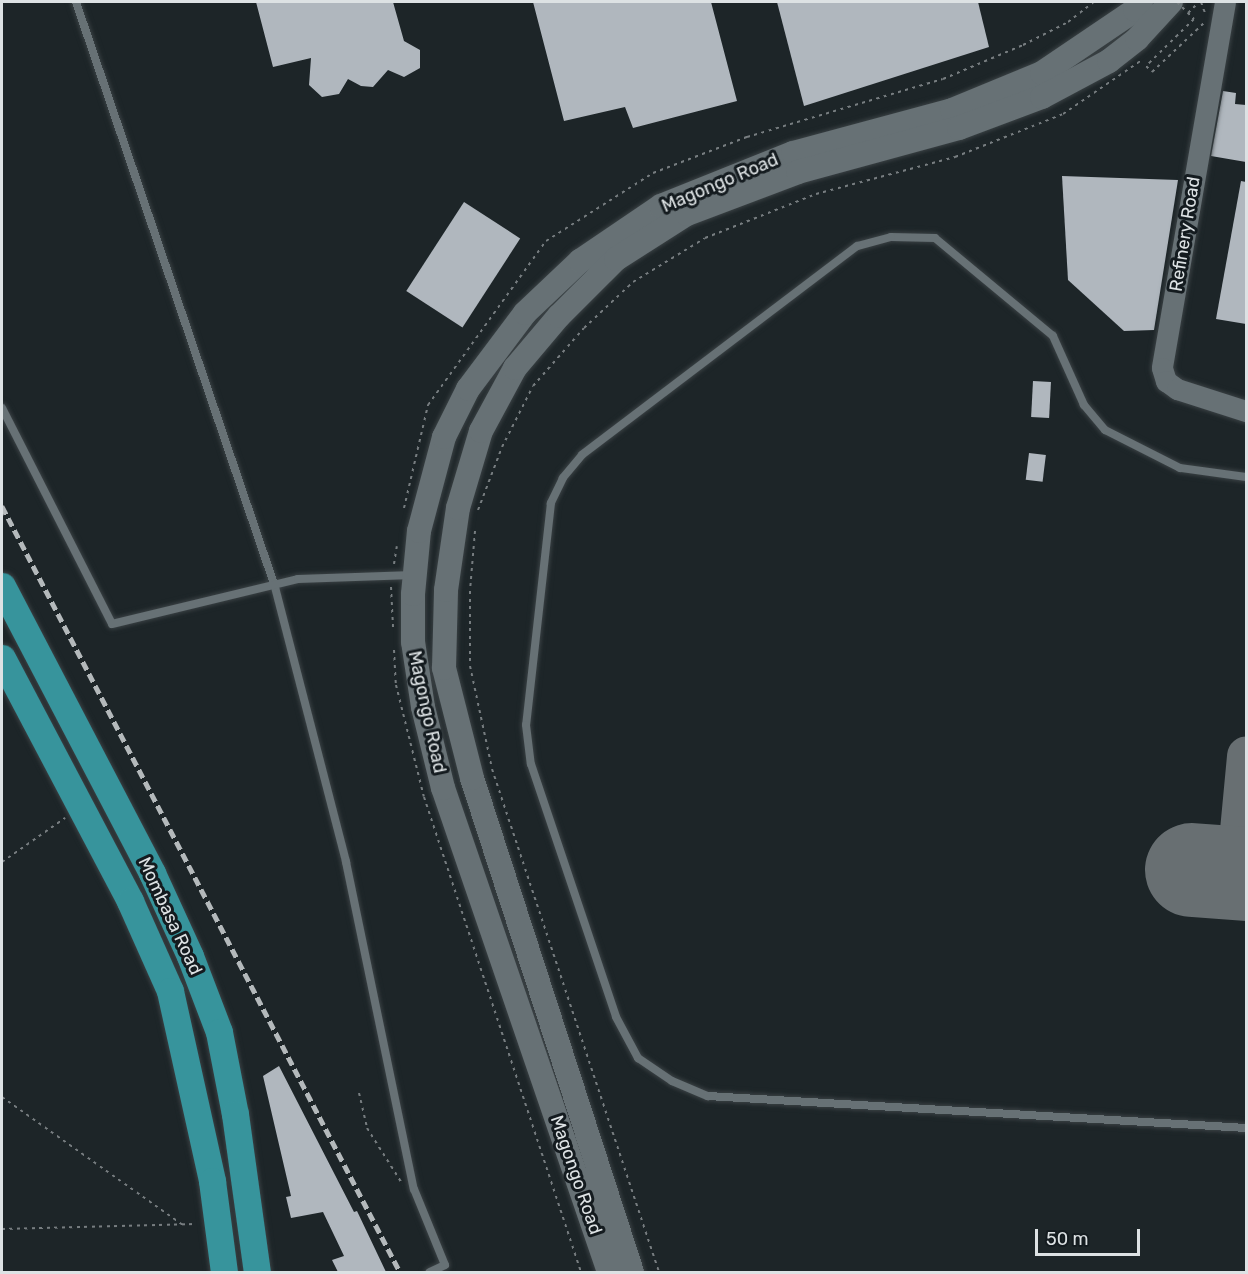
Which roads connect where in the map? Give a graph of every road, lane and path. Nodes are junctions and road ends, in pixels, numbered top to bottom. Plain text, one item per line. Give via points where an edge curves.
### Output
1 (76, 2) edge
2 (1094, 2) edge
3 (1141, 2) edge
4 (1178, 2) edge
5 (1200, 2) edge
6 (1225, 2) edge
7 (1177, 10) edge
8 (1149, 53) dead end
9 (2, 408) edge
10 (1246, 411) edge
11 (1246, 477) edge
12 (403, 516) dead end
13 (477, 516) dead end
14 (476, 526) dead end
15 (399, 539) dead end
16 (403, 574) junction
17 (390, 585) dead end
18 (2, 586) edge
19 (275, 587) junction
20 (393, 629) dead end
21 (393, 640) dead end
22 (2, 658) edge
23 (472, 778) junction
24 (444, 788) junction
25 (82, 806) junction
26 (2, 862) edge
27 (359, 1093) dead end
28 (2, 1096) edge
29 (1246, 1128) edge
30 (414, 1189) junction
31 (220, 1223) junction
32 (183, 1225) junction
33 (2, 1229) edge
34 (224, 1272) edge
35 (257, 1272) edge
36 (430, 1272) edge
37 (581, 1272) edge
38 (609, 1272) edge
39 (632, 1272) edge
40 (659, 1272) edge

1 - 19 lane
2 - 12 path via 1068,22 1023,45 943,79 747,136 653,173 546,241 428,405
3 - 16 main road, Magongo Road via 1135,10 1042,73 952,110 793,153 719,181 661,206 580,261 525,313 468,389 444,437
4 - 5 path, bridge via 1194,18 1146,66 1152,72 1207,20
5 - 7 path
6 - 10 street, Refinery Road via 1162,368 1166,381 1177,389
7 - 23 main road, Magongo Road via 1110,61 1042,98 959,128 798,172 687,214 616,259 559,316 515,368 482,431 458,508 447,590 444,668
8 - 13 path via 1132,70 1063,114 955,157 816,194 749,220 705,238 633,282 533,386 502,447
9 - 19 lane via 112,624
11 - 29 lane via 1180,468 1105,430 1084,405 1053,336 935,238 891,237 857,246 582,455 563,478 551,503 526,725 531,764 616,1017 638,1058 672,1081 708,1096
14 - 40 path via 470,591 470,666 492,769
15 - 16 path
16 - 19 lane via 298,579
16 - 24 main road, Magongo Road via 423,707
17 - 20 path
18 - 35 highway, Mombasa Road via 152,873 219,1032 236,1114
19 - 30 lane via 346,862
21 - 37 path via 396,685 424,797
22 - 25 highway, Mombasa Road
23 - 24 main road
23 - 39 main road, Magongo Road
24 - 38 main road, Magongo Road
25 - 26 path
25 - 31 highway, Mombasa Road via 170,991
27 - 30 path via 368,1128 398,1183
28 - 32 path
30 - 36 lane via 445,1265
31 - 32 path
31 - 34 highway, Mombasa Road
32 - 33 path

